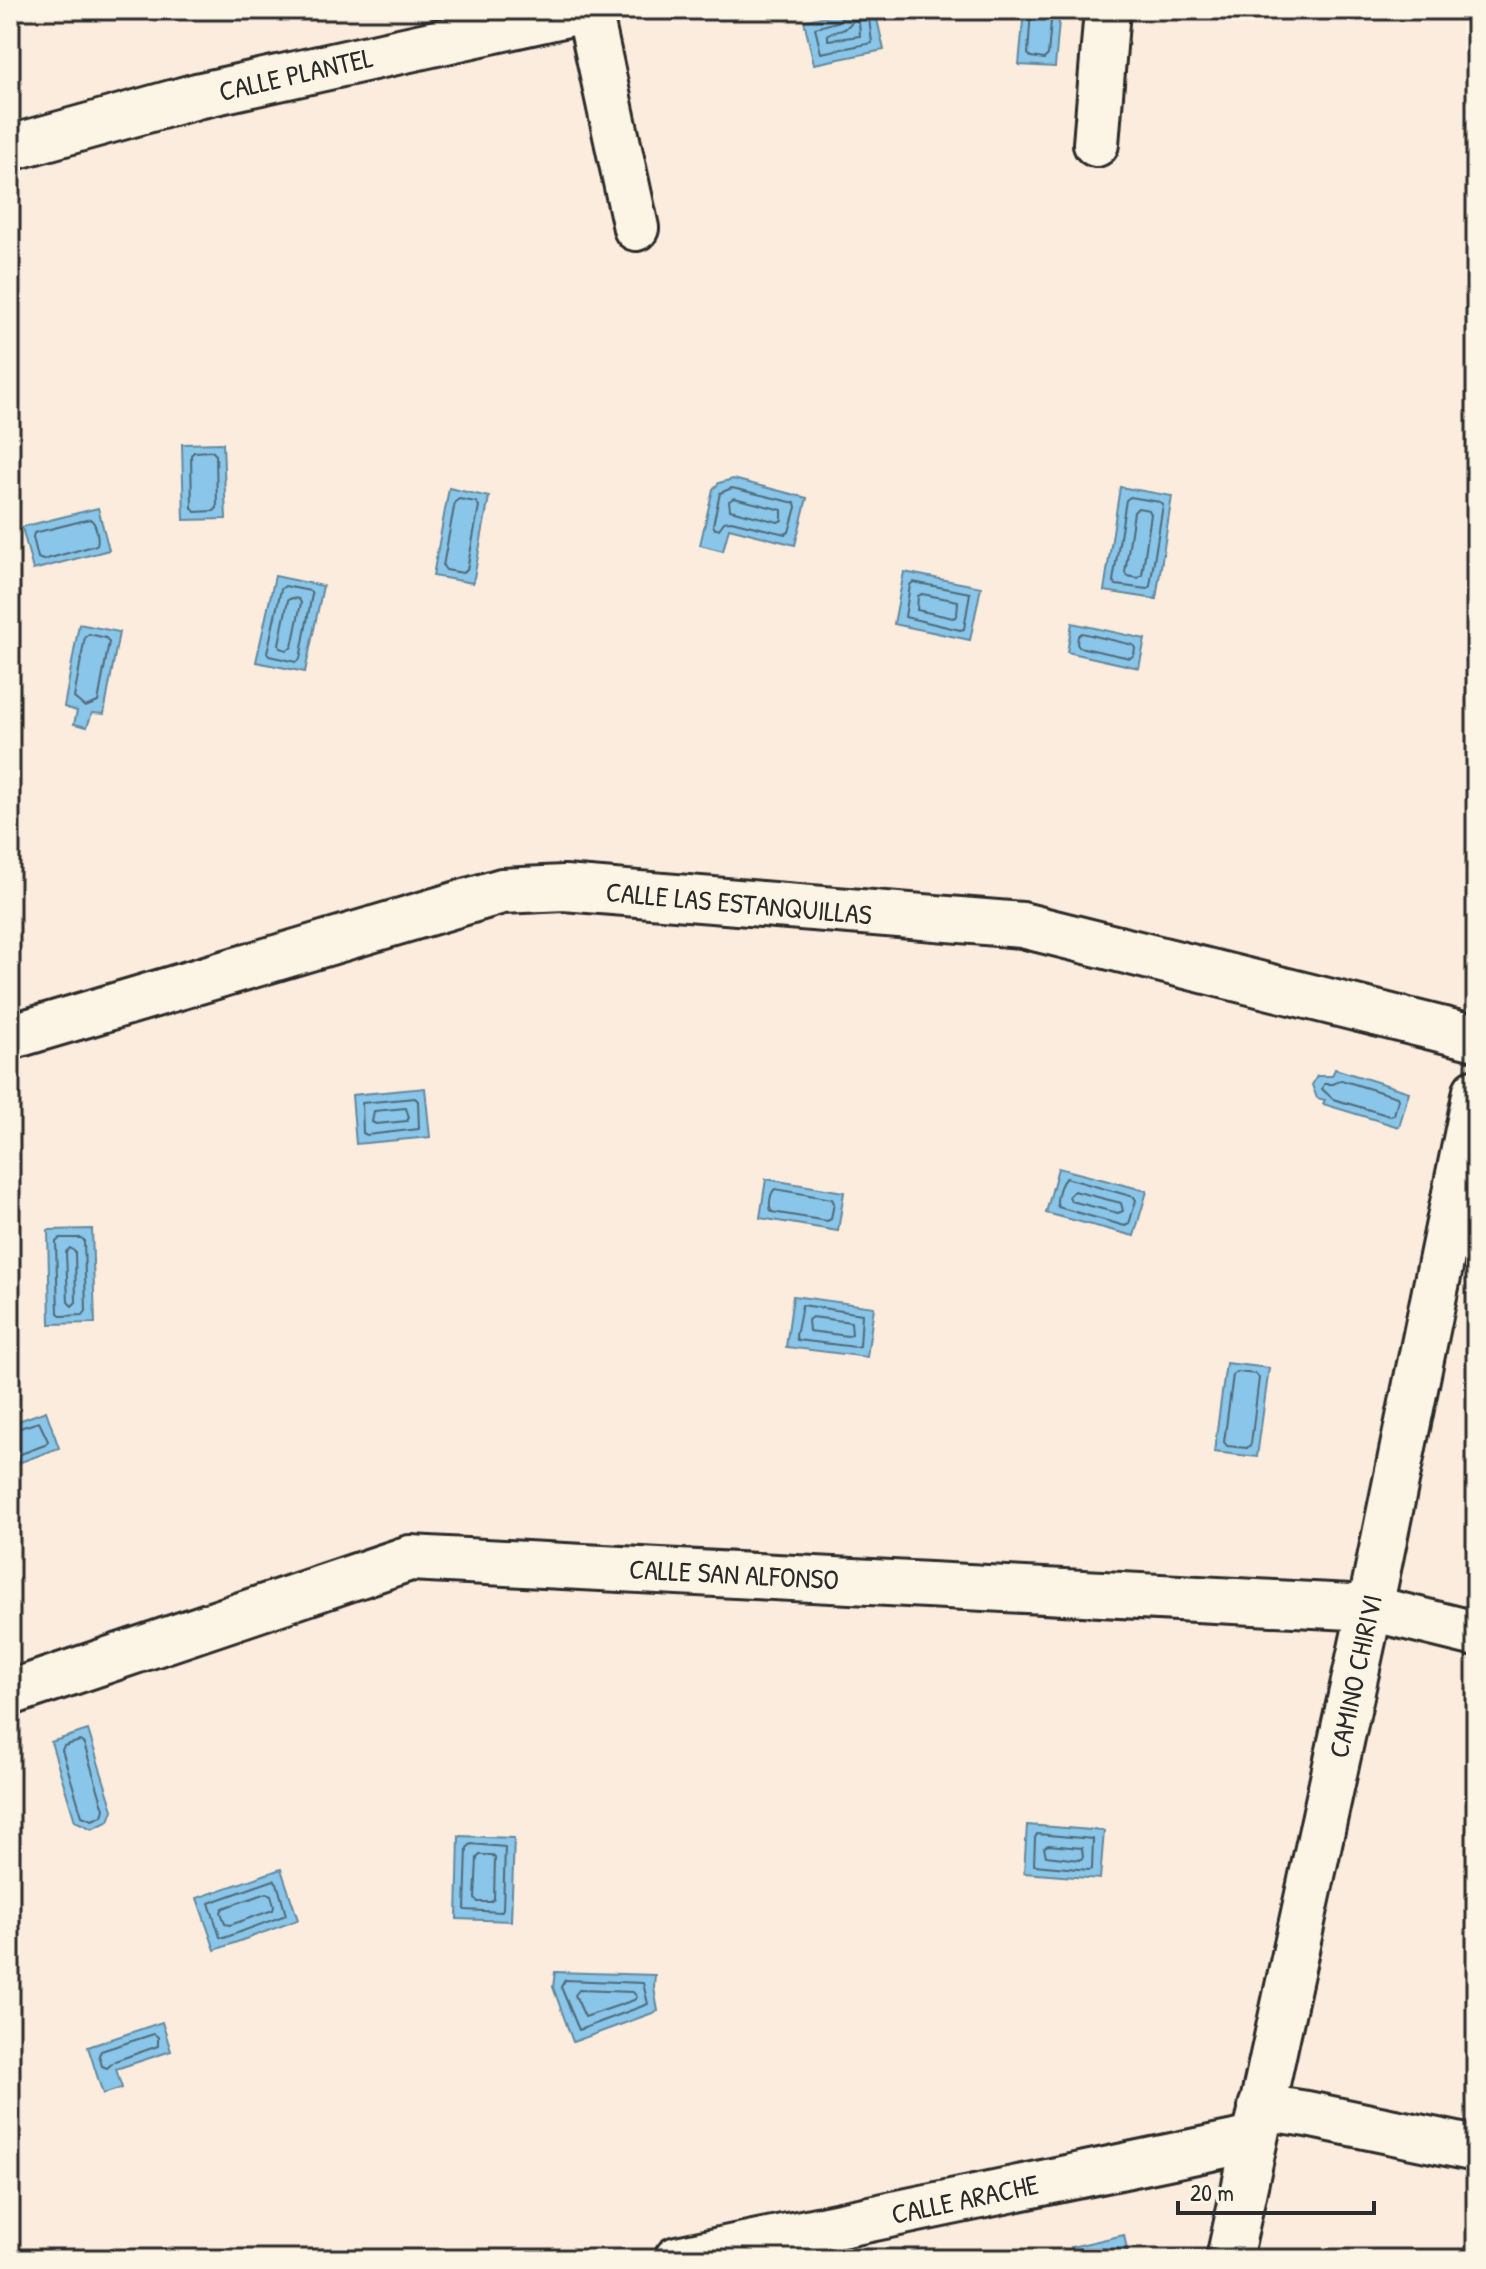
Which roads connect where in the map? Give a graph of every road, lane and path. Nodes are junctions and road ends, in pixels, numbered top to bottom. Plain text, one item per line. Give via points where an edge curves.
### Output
1 (587, 10) edge
2 (1107, 10) edge
3 (1096, 144) dead end
4 (10, 148) edge
5 (636, 228) dead end
6 (10, 1037) edge
7 (1476, 1038) edge
8 (1476, 1091) edge
9 (1370, 1608) junction
10 (1476, 1634) edge
11 (10, 1693) edge
12 (1258, 2123) junction
13 (1476, 2149) edge
14 (677, 2259) edge
15 (1229, 2259) edge

1 - 4 street, CALLE PLANTEL via 197,96
1 - 5 street, CALLE PLANTEL
2 - 3 street
6 - 7 street, CALLE LAS ESTANQUILLAS via 502,891 564,888 1022,925
8 - 9 street, CAMINO CHIRIVI
9 - 10 street, CALLE SAN ALFONSO
9 - 11 street, CALLE SAN ALFONSO via 410,1558
9 - 12 street, CAMINO CHIRIVI
12 - 13 street, CALLE ARACHE
12 - 14 street, CALLE ARACHE
12 - 15 street, CAMINO CHIRIVI

